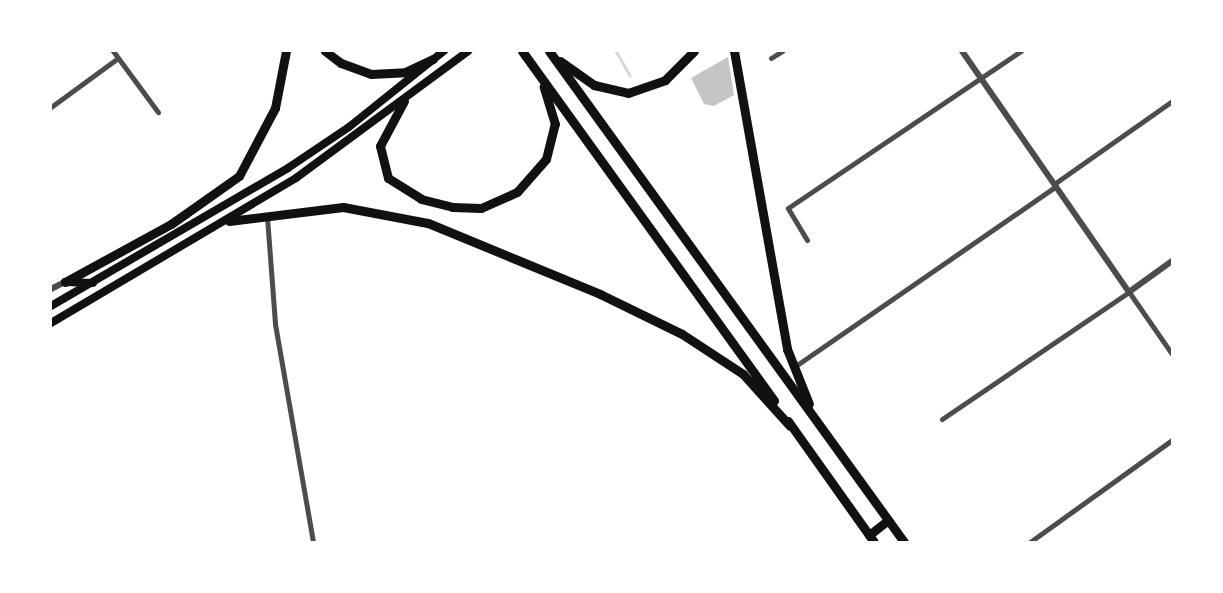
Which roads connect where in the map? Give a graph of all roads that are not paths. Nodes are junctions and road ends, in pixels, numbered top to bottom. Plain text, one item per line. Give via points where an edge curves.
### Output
1 (113, 51) edge
2 (286, 51) edge
3 (325, 51) edge
4 (444, 51) edge
5 (468, 51) edge
6 (522, 51) edge
7 (694, 51) edge
8 (734, 51) edge
9 (782, 51) edge
10 (962, 51) edge
11 (1021, 51) edge
12 (551, 53) edge
13 (118, 58) junction
14 (771, 58) dead end
15 (433, 59) junction
16 (538, 72) junction
17 (982, 80) junction
18 (404, 101) junction
19 (1172, 101) edge
20 (51, 107) edge
21 (158, 112) dead end
22 (1055, 185) junction
23 (266, 214) junction
24 (225, 223) junction
25 (807, 240) dead end
26 (1172, 261) edge
27 (65, 282) junction
28 (96, 283) junction
29 (51, 289) edge
30 (1129, 292) junction
31 (51, 306) edge
32 (51, 323) edge
33 (1172, 354) edge
34 (794, 367) junction
35 (815, 419) junction
36 (942, 419) dead end
37 (790, 426) junction
38 (1172, 440) edge
39 (888, 520) junction
40 (871, 539) edge
41 (313, 542) edge
42 (904, 542) edge
43 (1030, 542) edge

1 - 13 street
2 - 27 highway via 275,108 239,176 172,224
3 - 15 highway via 341,63 371,74 405,72
4 - 15 main road
5 - 18 main road
6 - 16 highway
7 - 12 highway via 666,80 628,93 594,85
8 - 34 highway
9 - 14 street
10 - 17 street
11 - 17 street
12 - 35 highway
13 - 20 street
13 - 21 street
15 - 28 main road via 349,127
16 - 18 highway via 554,116 550,150 523,187 489,206 463,208 432,202 388,178 380,146
16 - 37 highway
17 - 22 street
17 - 25 street via 788,208
18 - 24 main road
19 - 22 street
22 - 30 street
22 - 34 street
23 - 24 highway
23 - 37 highway via 343,207 428,223 600,294 682,334 743,374
23 - 41 street via 275,324
24 - 32 main road
26 - 30 street
27 - 28 main road
27 - 29 street
28 - 31 main road
30 - 33 street
30 - 36 street
34 - 35 highway
35 - 39 highway
37 - 40 highway
38 - 43 street
39 - 40 highway
39 - 42 highway

